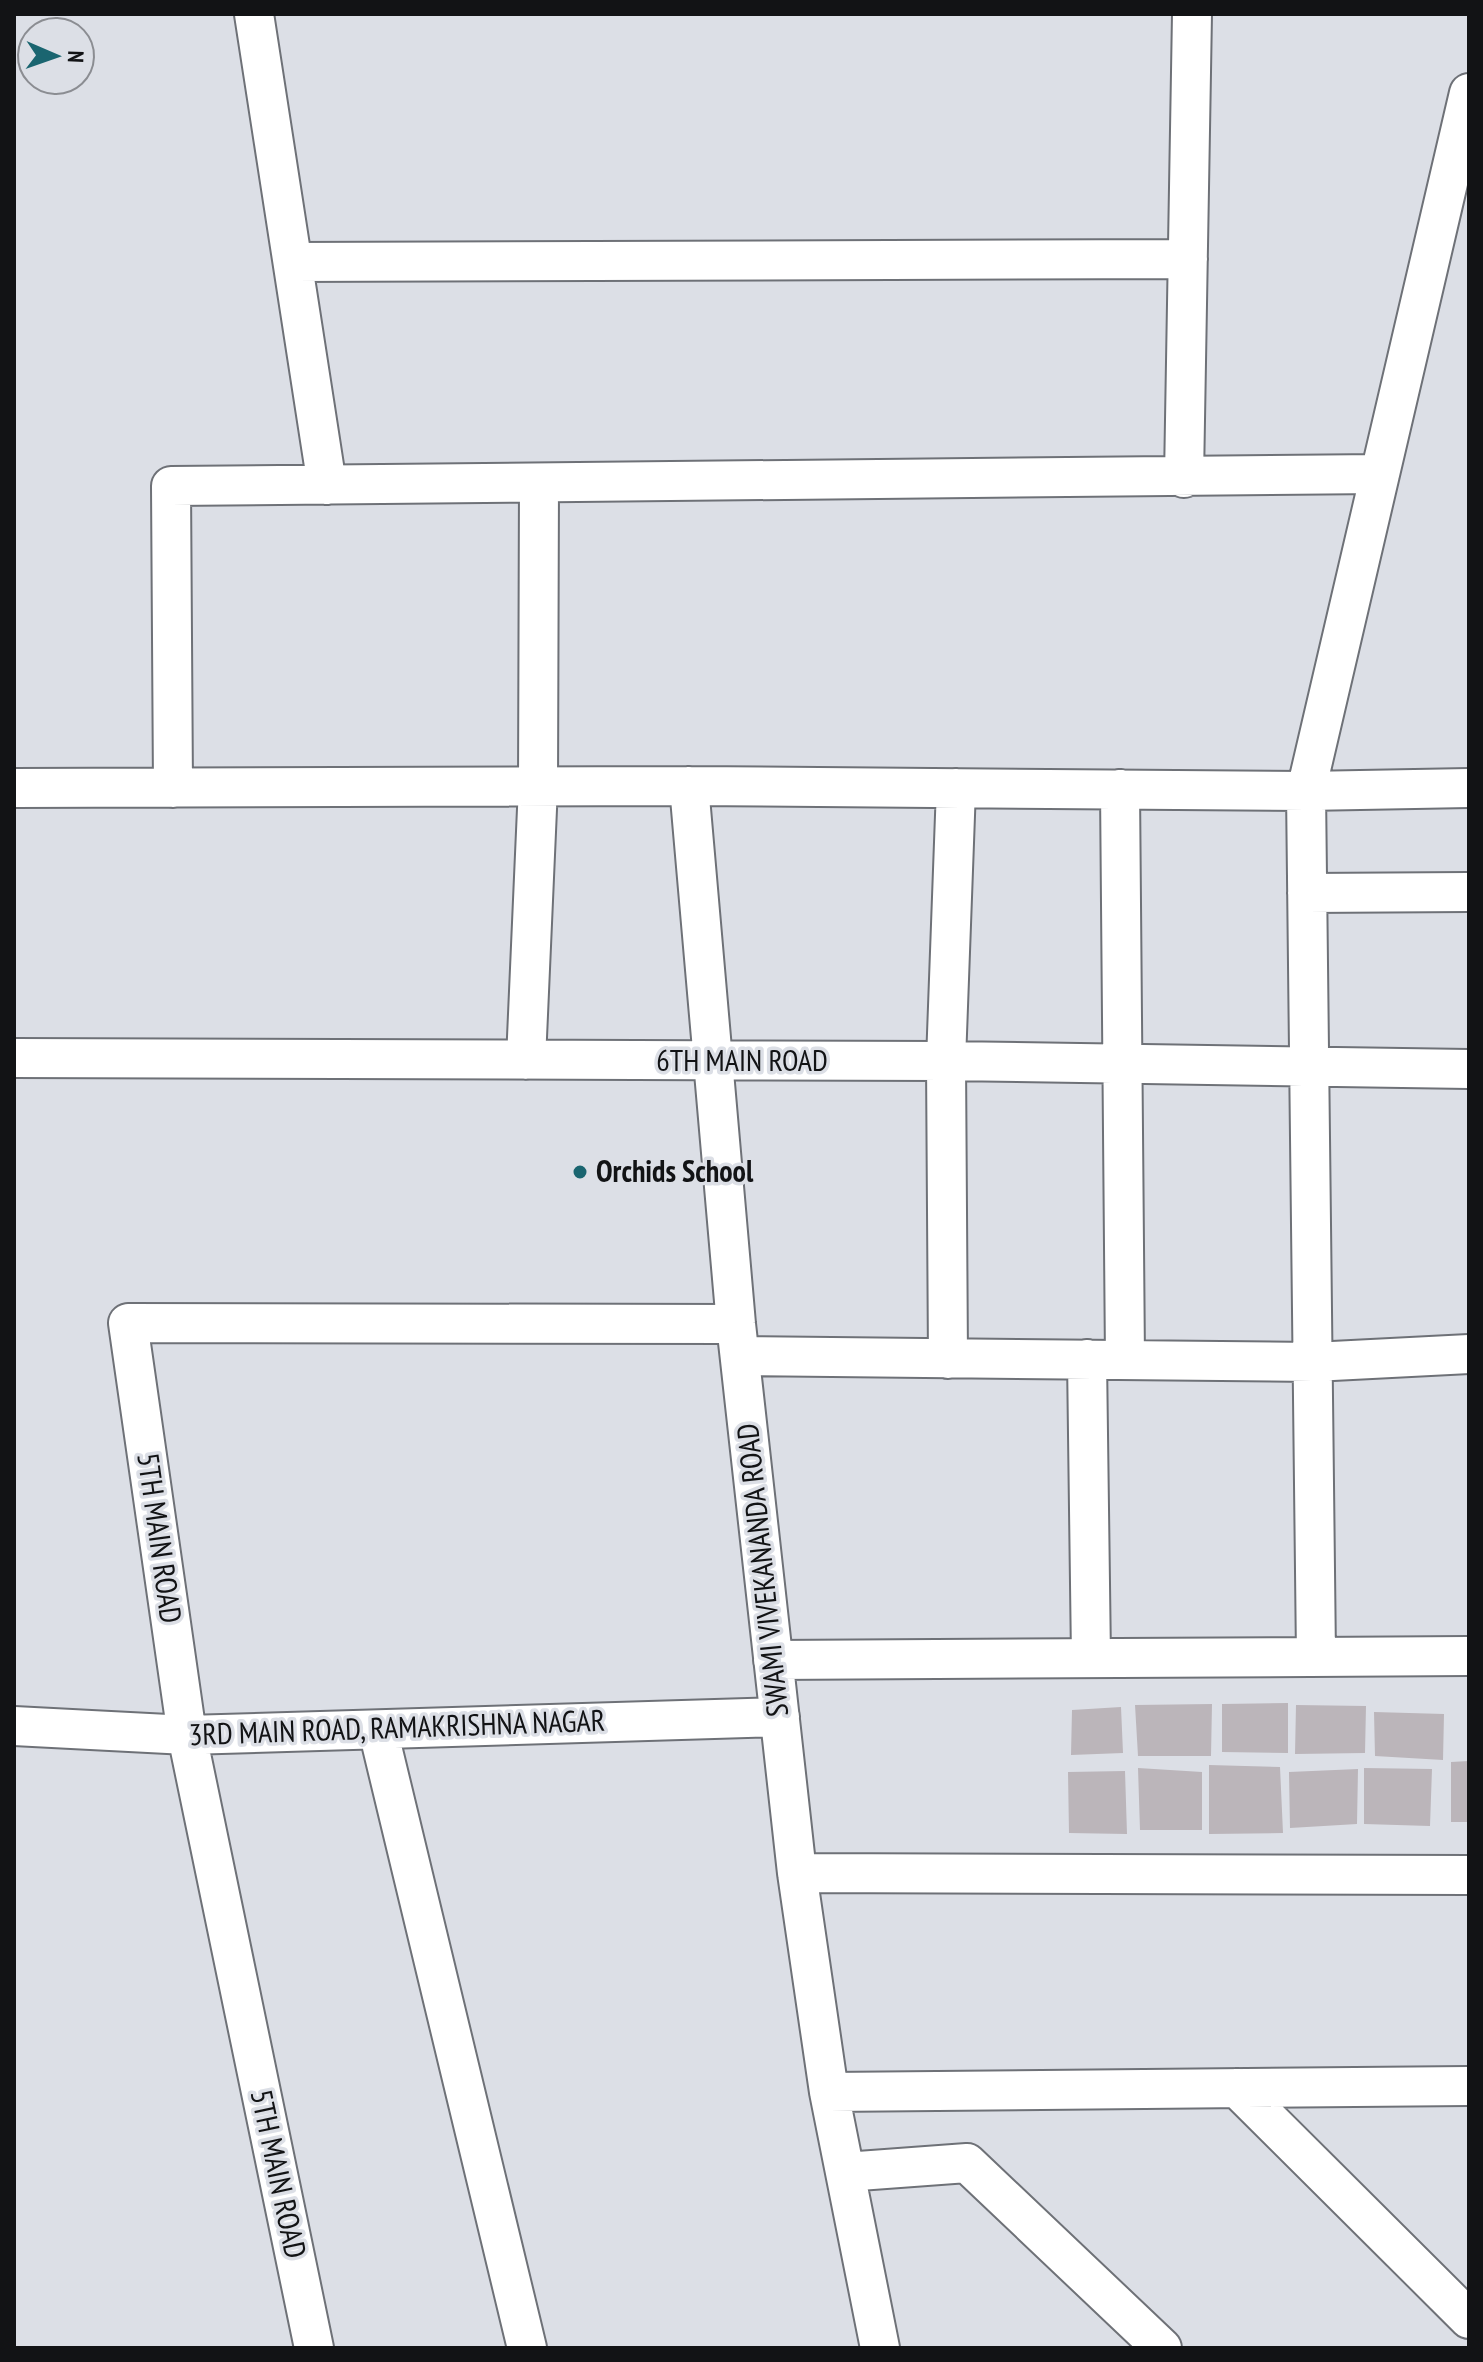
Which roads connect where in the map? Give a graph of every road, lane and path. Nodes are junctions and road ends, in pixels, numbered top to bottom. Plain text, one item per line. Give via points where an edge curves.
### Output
1 (254, 14) edge
2 (1192, 14) edge
3 (1469, 93) edge
4 (1188, 259) junction
5 (293, 262) junction
6 (1380, 474) junction
7 (1184, 478) junction
8 (539, 483) junction
9 (327, 485) junction
10 (538, 786) junction
11 (689, 786) junction
12 (14, 788) edge
13 (173, 788) junction
14 (956, 788) junction
15 (1469, 788) edge
16 (1120, 789) junction
17 (1306, 791) junction
18 (1469, 892) edge
19 (1307, 893) junction
20 (14, 1058) edge
21 (526, 1060) junction
22 (713, 1061) junction
23 (946, 1061) junction
24 (1122, 1065) junction
25 (1309, 1067) junction
26 (1469, 1069) edge
27 (738, 1340) junction
28 (1469, 1354) edge
29 (948, 1359) junction
30 (1087, 1359) junction
31 (1125, 1360) junction
32 (1313, 1362) junction
33 (1469, 1656) edge
34 (1316, 1657) junction
35 (1091, 1658) junction
36 (773, 1660) junction
37 (780, 1717) junction
38 (14, 1726) edge
39 (378, 1730) junction
40 (187, 1735) junction
41 (797, 1873) junction
42 (1469, 1875) edge
43 (1469, 2086) edge
44 (1237, 2088) junction
45 (829, 2092) junction
46 (845, 2172) junction
47 (1469, 2319) edge
48 (314, 2348) edge
49 (527, 2348) edge
50 (880, 2348) edge
51 (1162, 2348) edge

1 - 5 street
2 - 4 street
3 - 6 street
4 - 5 street
4 - 7 street
5 - 9 street
6 - 7 street
6 - 17 street
7 - 8 street
8 - 9 street
8 - 10 street
9 - 13 street via 171,486
10 - 11 street
10 - 13 street
10 - 21 street
11 - 14 street
11 - 22 street, SWAMI VIVEKANANDA ROAD
12 - 13 street
14 - 16 street
14 - 23 street
15 - 17 street
16 - 17 street
16 - 24 street
17 - 19 street
18 - 19 street
19 - 25 street
20 - 21 street, 6TH MAIN ROAD
21 - 22 street, 6TH MAIN ROAD
22 - 23 street, 6TH MAIN ROAD
22 - 27 street, SWAMI VIVEKANANDA ROAD
23 - 24 street, 6TH MAIN ROAD
23 - 29 street
24 - 25 street, 6TH MAIN ROAD
24 - 31 street
25 - 26 street, 6TH MAIN ROAD
25 - 32 street
27 - 29 street
27 - 36 street, SWAMI VIVEKANANDA ROAD
27 - 40 street, 5TH MAIN ROAD via 128,1323
28 - 32 street
29 - 30 street
30 - 31 street
30 - 35 street
31 - 32 street
32 - 34 street
33 - 34 street
34 - 35 street
35 - 36 street
36 - 37 street, SWAMI VIVEKANANDA ROAD
37 - 39 street, 3RD MAIN ROAD, RAMAKRISHNA NAGAR
37 - 41 street, SWAMI VIVEKANANDA ROAD
38 - 40 street, 3RD MAIN ROAD, RAMAKRISHNA NAGAR
39 - 40 street, 3RD MAIN ROAD, RAMAKRISHNA NAGAR
39 - 49 street
40 - 48 street, 5TH MAIN ROAD
41 - 42 street
41 - 45 street, SWAMI VIVEKANANDA ROAD
43 - 44 street
44 - 45 street
44 - 47 street
45 - 46 street, SWAMI VIVEKANANDA ROAD
46 - 50 street, SWAMI VIVEKANANDA ROAD
46 - 51 street via 967,2163

